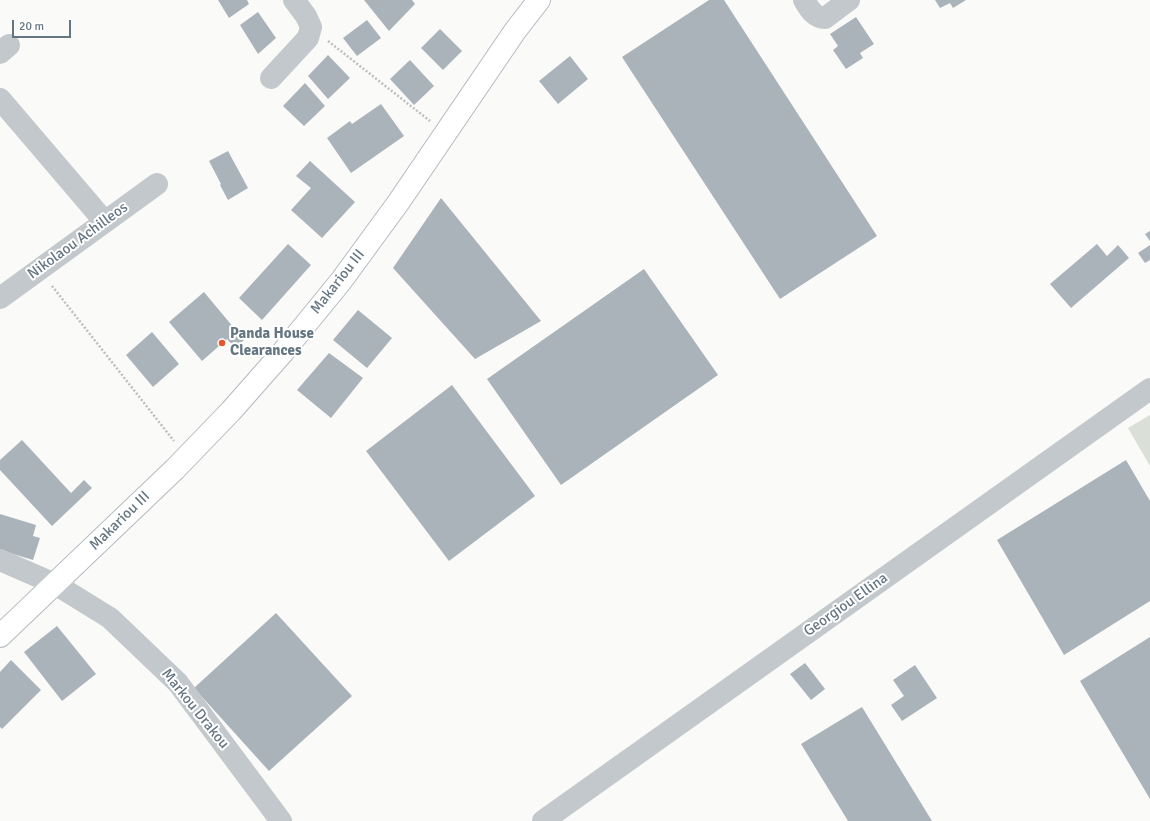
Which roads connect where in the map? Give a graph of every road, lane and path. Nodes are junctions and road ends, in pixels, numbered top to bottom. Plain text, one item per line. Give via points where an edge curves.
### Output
1 (294, 0) edge
2 (539, 0) edge
3 (804, 0) edge
4 (849, 0) edge
5 (311, 27) junction
6 (271, 78) dead end
7 (0, 99) edge
8 (446, 134) junction
9 (157, 184) dead end
10 (105, 222) junction
11 (39, 270) junction
12 (0, 298) edge
13 (1150, 389) edge
14 (186, 457) junction
15 (0, 560) edge
16 (55, 584) junction
17 (0, 636) edge
18 (281, 821) edge
19 (543, 821) edge

1 - 5 street
2 - 8 main road, Makariou III via 515,31
3 - 4 street via 820,18 825,18
5 - 6 street via 308,38
5 - 8 path
7 - 10 street
8 - 14 main road, Makariou III via 341,281 283,352
9 - 10 street, Nikolaou Achilleos
10 - 11 street, Nikolaou Achilleos
11 - 12 street, Nikolaou Achilleos
11 - 14 path
13 - 19 street, Georgiou Ellina
14 - 16 main road, Makariou III
15 - 16 street, Markou Drakou
16 - 17 main road, Makariou III
16 - 18 street, Markou Drakou via 110,618 178,683

